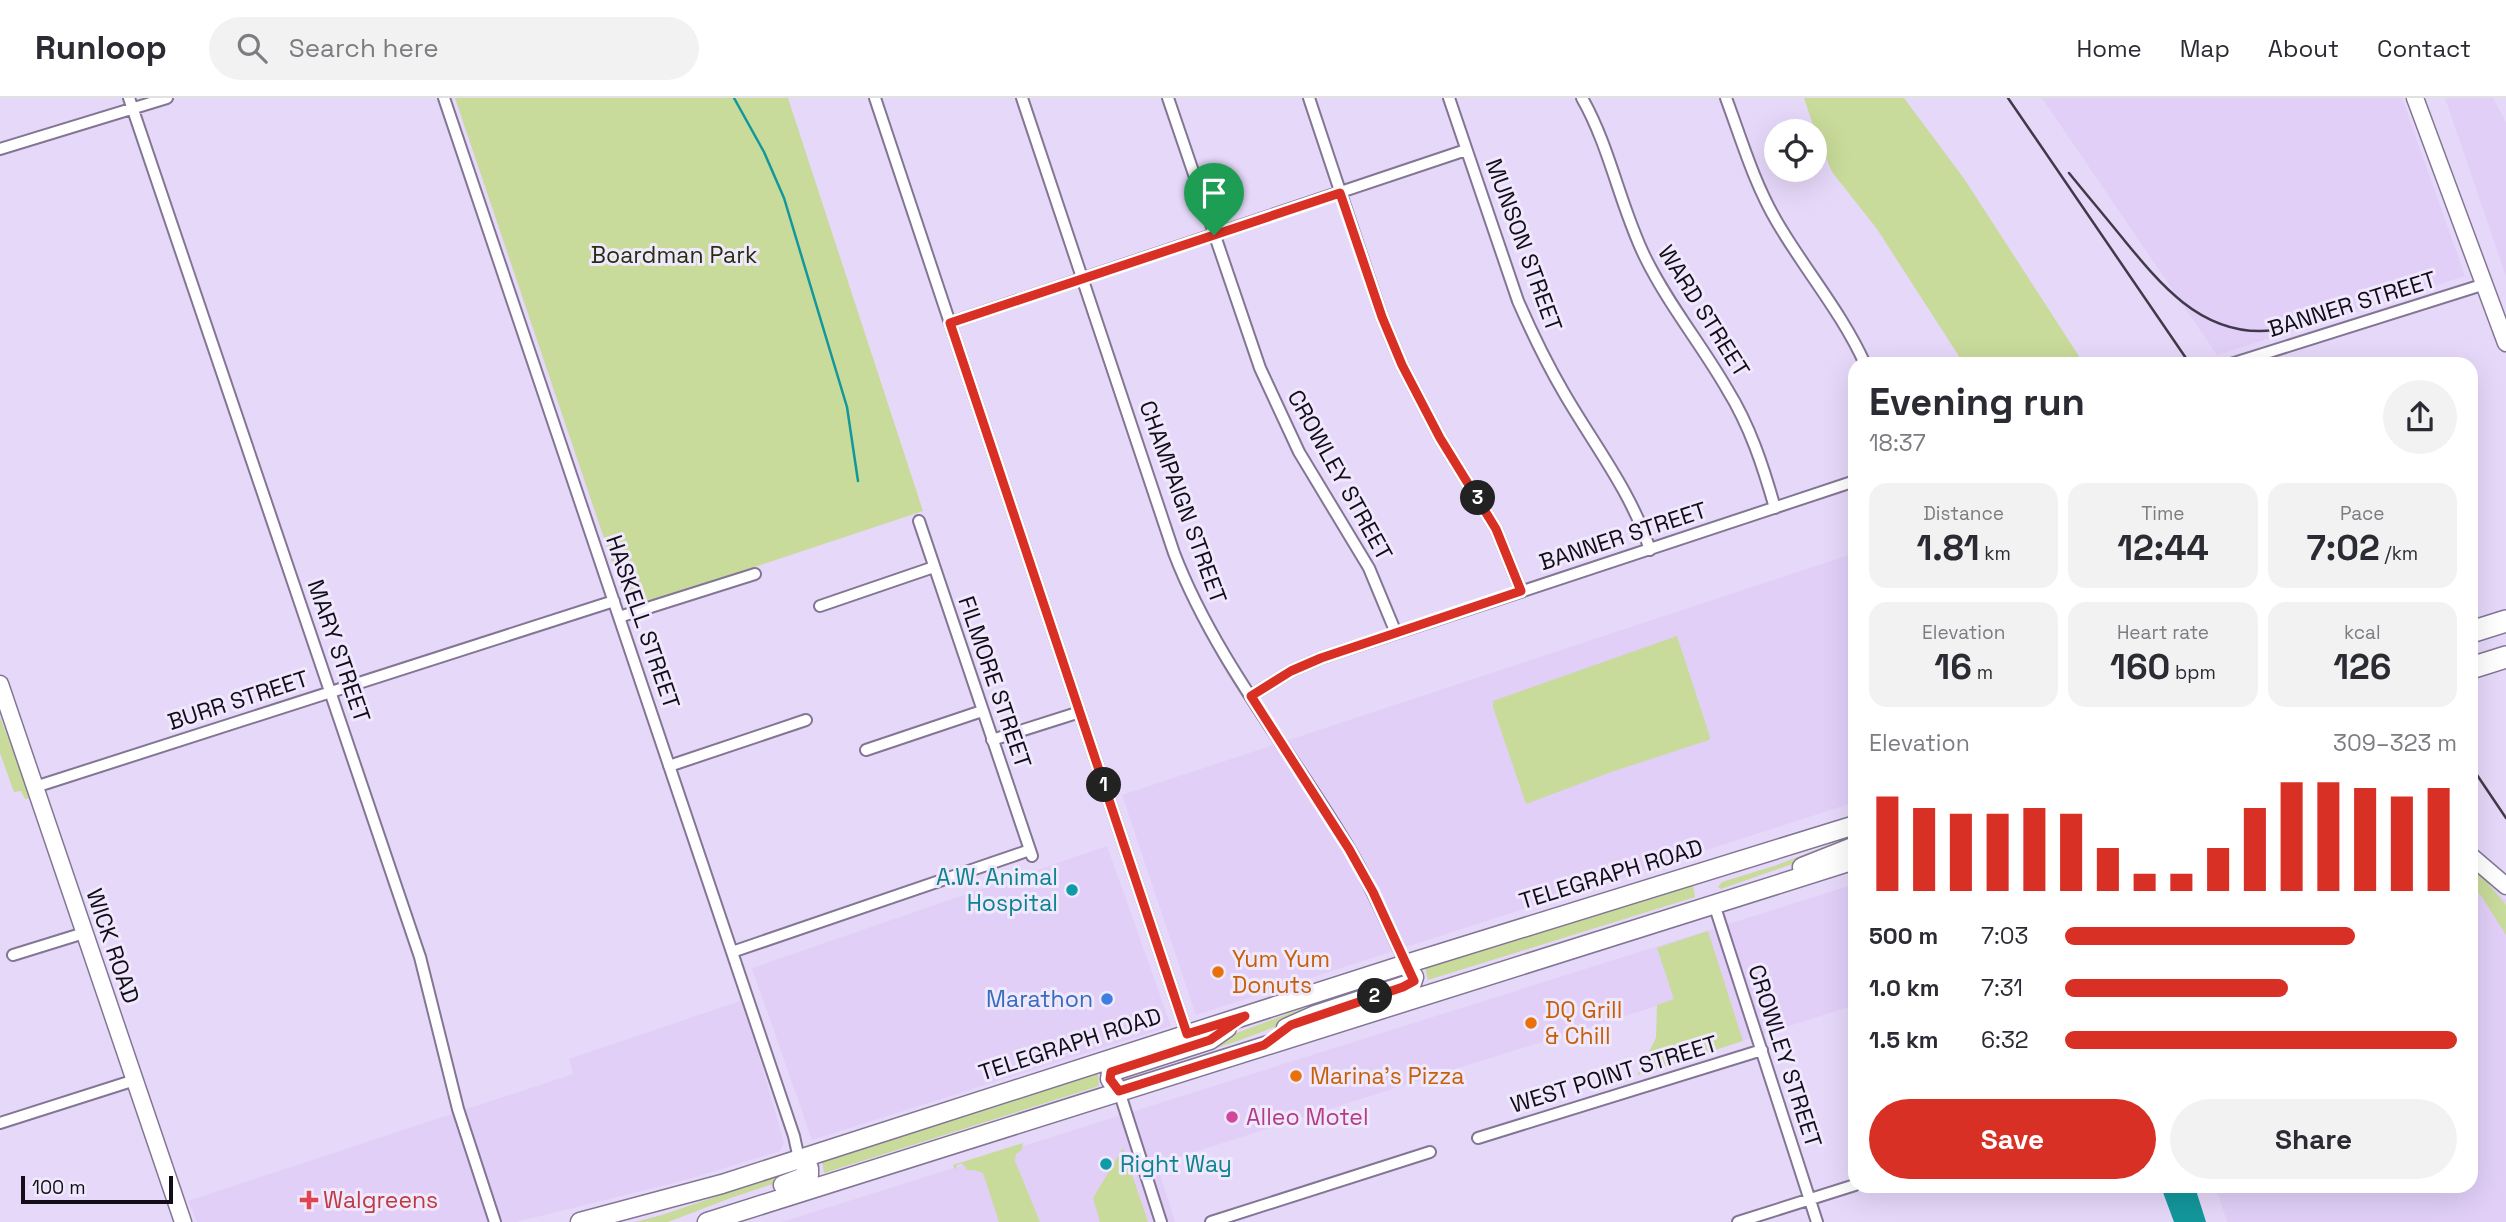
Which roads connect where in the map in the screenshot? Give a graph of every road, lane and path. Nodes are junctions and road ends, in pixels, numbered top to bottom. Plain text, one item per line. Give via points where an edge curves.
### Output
1 (167, 98) edge
2 (444, 98) edge
3 (875, 98) edge
4 (1022, 98) edge
5 (1168, 98) edge
6 (1309, 98) edge
7 (1449, 98) edge
8 (1582, 98) edge
9 (1726, 98) edge
10 (2415, 98) edge
11 (131, 103) edge
12 (0, 149) edge
13 (1466, 150) junction
14 (1340, 193) junction
15 (1214, 235) junction
16 (1082, 278) junction
17 (2485, 284) junction
18 (950, 323) junction
19 (2505, 340) edge
20 (1861, 357) edge
21 (2253, 357) edge
22 (1848, 483) edge
23 (1775, 508) junction
24 (919, 522) dead end
25 (1650, 550) junction
26 (934, 567) junction
27 (755, 574) dead end
28 (1521, 591) junction
29 (614, 601) junction
30 (820, 606) dead end
31 (619, 617) junction
32 (2506, 621) edge
33 (2478, 630) edge
34 (1396, 633) junction
35 (2506, 657) edge
36 (2478, 666) edge
37 (0, 684) edge
38 (331, 692) junction
39 (1251, 696) junction
40 (982, 711) junction
41 (1080, 712) junction
42 (806, 720) dead end
43 (992, 740) junction
44 (866, 750) dead end
45 (669, 766) junction
46 (35, 787) junction
47 (1848, 827) edge
48 (1823, 835) junction
49 (1848, 849) edge
50 (1848, 862) edge
51 (2478, 862) edge
52 (1779, 884) junction
53 (2506, 886) edge
54 (1714, 904) junction
55 (84, 933) junction
56 (732, 952) junction
57 (13, 955) dead end
58 (1406, 964) junction
59 (1245, 1016) junction
60 (1187, 1034) junction
61 (1264, 1045) junction
62 (1762, 1050) junction
63 (135, 1080) junction
64 (1119, 1091) junction
65 (0, 1123) edge
66 (1478, 1138) dead end
67 (1430, 1152) dead end
68 (799, 1159) junction
69 (1848, 1187) edge
70 (702, 1190) junction
71 (1809, 1200) junction
72 (183, 1222) edge
73 (495, 1222) edge
74 (580, 1222) edge
75 (621, 1222) edge
76 (697, 1222) edge
77 (707, 1222) edge
78 (1161, 1222) edge
79 (1211, 1222) edge
80 (1738, 1222) edge
81 (1817, 1222) edge

1 - 11 street
2 - 29 street, HASKELL STREET
3 - 18 street
4 - 16 street, CHAMPAIGN STREET
5 - 15 street, CROWLEY STREET
6 - 14 street
7 - 13 street, MUNSON STREET
8 - 23 street, WARD STREET via 1643,253 1737,406
9 - 20 street via 1765,200
10 - 17 street
11 - 12 street
11 - 38 street, MARY STREET
13 - 14 street
13 - 25 street, MUNSON STREET via 1528,324 1625,491
14 - 15 street
14 - 28 street via 1402,365 1496,529
15 - 16 street
15 - 34 street, CROWLEY STREET via 1277,407 1299,453 1369,568
16 - 18 street
16 - 39 street, CHAMPAIGN STREET via 1183,575 1210,632
17 - 19 street
17 - 21 street, BANNER STREET
18 - 41 street
22 - 23 street, BANNER STREET
23 - 25 street, BANNER STREET
24 - 26 street, FILMORE STREET
25 - 28 street, BANNER STREET
26 - 30 street
26 - 40 street, FILMORE STREET
27 - 31 street
28 - 34 street, BANNER STREET
29 - 31 street, HASKELL STREET
29 - 38 street, BURR STREET
31 - 45 street, HASKELL STREET
32 - 33 highway
34 - 39 street, BANNER STREET via 1301,666
35 - 36 highway
37 - 46 street, WICK ROAD
38 - 46 street, BURR STREET
38 - 73 street, MARY STREET via 421,957 458,1109
39 - 58 street, CHAMPAIGN STREET via 1349,849
40 - 43 street, FILMORE STREET
40 - 44 street
41 - 43 street
41 - 60 street
42 - 45 street
43 - 56 street, FILMORE STREET via 1031,853
45 - 56 street, HASKELL STREET
46 - 55 street, WICK ROAD
47 - 48 main road, TELEGRAPH ROAD
48 - 54 main road via 1803,850 1707,884
48 - 58 main road, TELEGRAPH ROAD
49 - 52 main road via 1807,864
50 - 52 main road
51 - 53 street
52 - 54 main road
54 - 61 main road
54 - 62 street, CROWLEY STREET
55 - 57 street
55 - 63 street, WICK ROAD
56 - 68 street, HASKELL STREET
58 - 59 main road, TELEGRAPH ROAD
58 - 61 main road via 1414,977 1412,983 1291,1025
59 - 60 main road, TELEGRAPH ROAD
59 - 64 main road via 1210,1040 1111,1072 1110,1079
60 - 68 main road, TELEGRAPH ROAD
61 - 64 main road
62 - 66 street, WEST POINT STREET
62 - 71 street, CROWLEY STREET
63 - 65 street
63 - 72 street, WICK ROAD
64 - 77 main road
64 - 78 street
67 - 79 street
68 - 70 main road, TELEGRAPH ROAD
68 - 76 main road via 810,1168 805,1178 720,1206
69 - 71 street
70 - 74 main road, TELEGRAPH ROAD
70 - 75 main road via 683,1204
71 - 80 street
71 - 81 street, CROWLEY STREET

